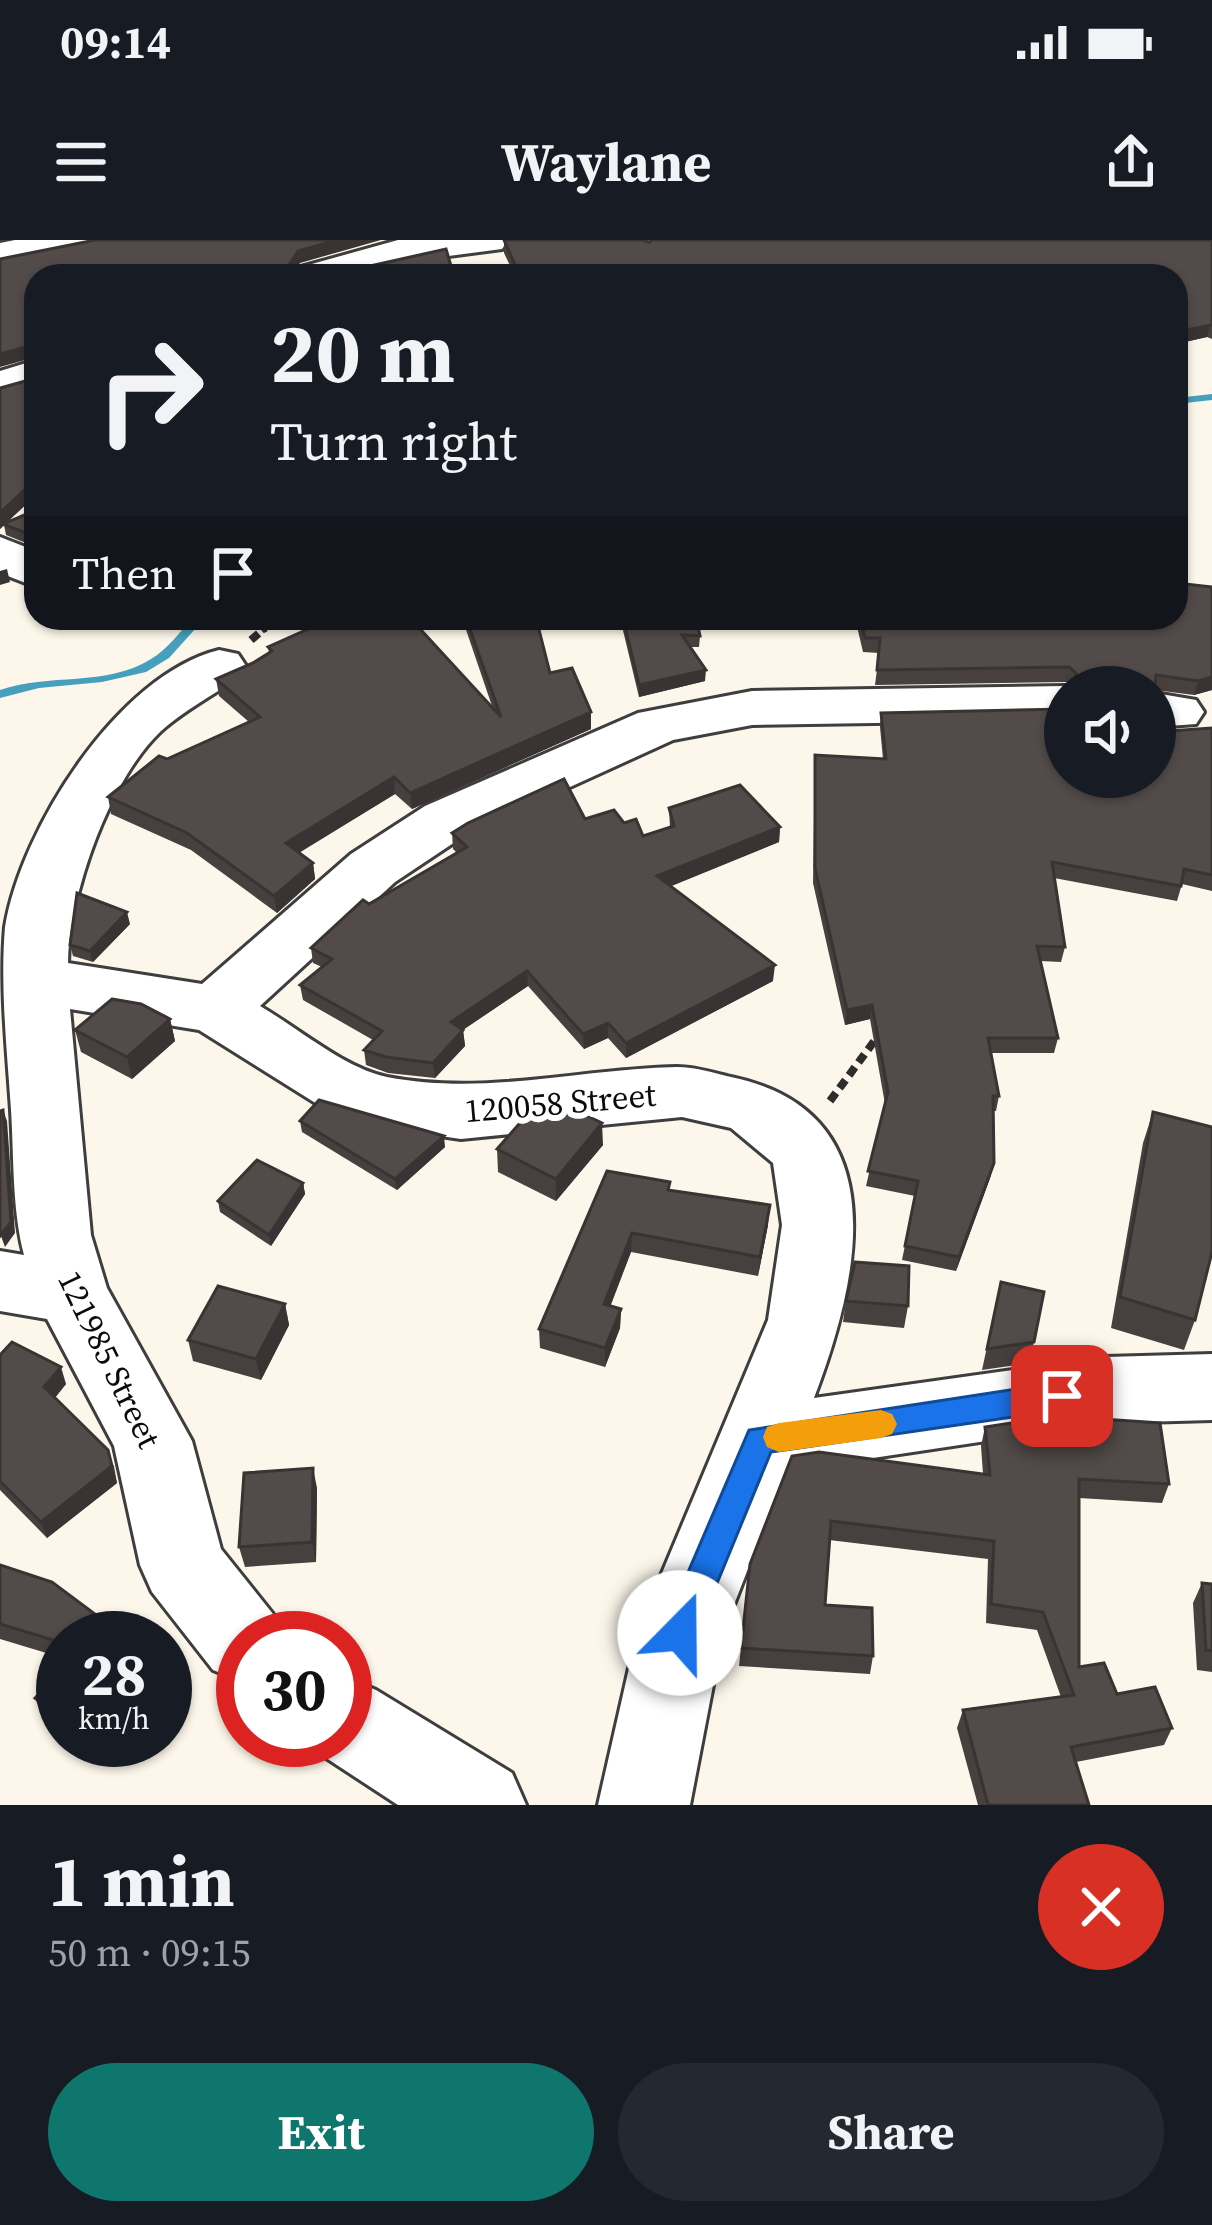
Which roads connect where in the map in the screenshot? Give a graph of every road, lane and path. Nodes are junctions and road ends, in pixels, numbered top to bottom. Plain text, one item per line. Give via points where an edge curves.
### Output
1 (82, 240) edge
2 (488, 240) edge
3 (0, 255) edge
4 (358, 264) edge
5 (219, 666) dead end
6 (1044, 703) edge
7 (35, 981) junction
8 (215, 1010) junction
9 (891, 1020) edge
10 (806, 1151) junction
11 (36, 1287) edge
12 (1212, 1387) edge
13 (760, 1440) junction
14 (218, 1611) edge
15 (372, 1737) edge
16 (480, 1805) edge
17 (644, 1805) edge

1 - 3 street
2 - 4 street
5 - 7 street, 121985 Street via 140,720 98,777 50,881 37,926
6 - 8 street via 752,708 624,737 446,820 373,868
7 - 8 street, 120058 Street
7 - 11 street, 121985 Street via 55,1235
8 - 10 street, 120058 Street via 349,1091 385,1102 461,1113 682,1092 752,1107
9 - 10 path via 829,1103
10 - 13 street via 818,1225 806,1320
11 - 14 street, 121985 Street via 152,1441 182,1565
12 - 13 street via 1106,1390
13 - 17 street via 680,1633
15 - 16 street

